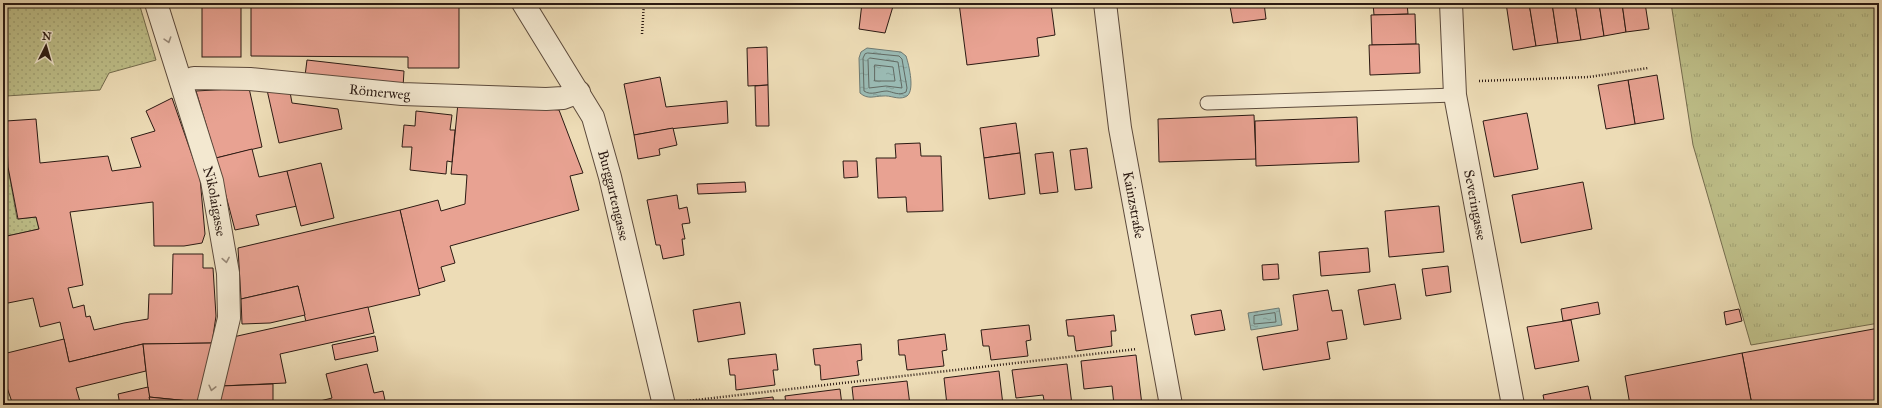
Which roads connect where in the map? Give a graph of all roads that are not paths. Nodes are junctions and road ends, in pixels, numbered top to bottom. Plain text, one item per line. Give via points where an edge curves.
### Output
1 (156, 3) edge
2 (523, 3) edge
3 (1104, 3) edge
4 (1451, 3) edge
5 (182, 82) junction
6 (1454, 88) junction
7 (578, 92) junction
8 (1206, 103) dead end
9 (674, 403) edge
10 (208, 405) edge
11 (1171, 405) edge
12 (1513, 405) edge

1 -> 5 street, Nikolaigasse
2 - 7 street, Burggartengasse
3 - 11 street, Kainzstraße via 1120,128
4 - 6 street, Severingasse
5 - 7 street, Römerweg via 194,78 250,79 402,94 538,99 563,98
5 -> 10 street, Nikolaigasse via 212,181 228,273 229,318
6 - 8 lane
6 - 12 street, Severingasse
7 - 9 street, Burggartengasse via 593,117

